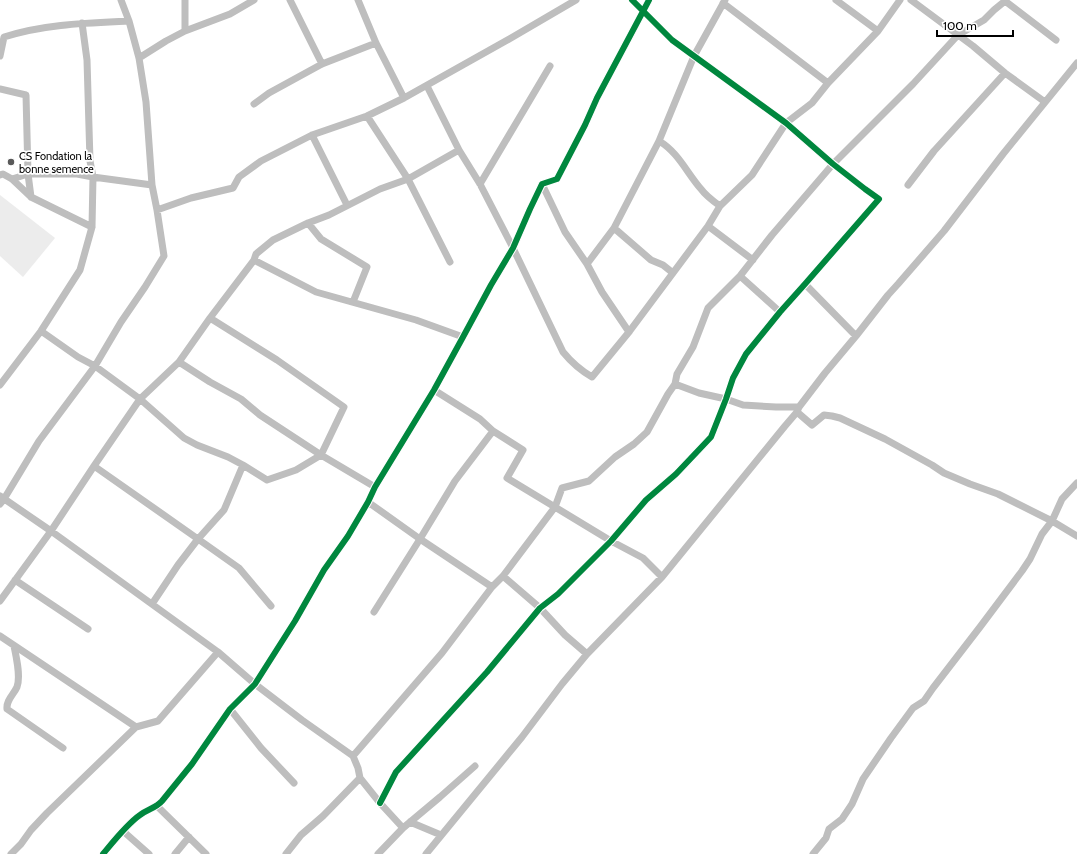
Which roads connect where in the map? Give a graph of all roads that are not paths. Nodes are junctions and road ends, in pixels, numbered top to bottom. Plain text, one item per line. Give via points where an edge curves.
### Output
1 (121, 0) edge
2 (185, 0) edge
3 (254, 0) edge
4 (290, 0) edge
5 (358, 0) edge
6 (576, 0) edge
7 (632, 0) edge
8 (649, 0) edge
9 (836, 0) edge
10 (900, 0) edge
11 (911, 0) edge
12 (724, 1) edge
13 (643, 12) junction
14 (129, 21) junction
15 (82, 23) junction
16 (185, 31) junction
17 (878, 31) junction
18 (958, 35) junction
19 (1056, 40) dead end
20 (376, 43) junction
21 (0, 56) edge
22 (694, 56) junction
23 (139, 58) junction
24 (1077, 63) edge
25 (322, 64) junction
26 (550, 66) dead end
27 (1005, 73) junction
28 (828, 83) junction
29 (427, 86) junction
30 (0, 89) edge
31 (404, 98) junction
32 (1045, 102) junction
33 (254, 104) dead end
34 (367, 116) junction
35 (786, 124) junction
36 (312, 135) junction
37 (660, 141) junction
38 (459, 150) junction
39 (833, 164) junction
40 (28, 174) junction
41 (0, 175) edge
42 (93, 177) junction
43 (12, 179) junction
44 (408, 179) junction
45 (480, 184) junction
46 (542, 184) junction
47 (152, 185) junction
48 (908, 185) dead end
49 (31, 197) junction
50 (347, 205) junction
51 (720, 206) junction
52 (157, 210) junction
53 (308, 223) junction
54 (708, 226) junction
55 (92, 227) junction
56 (614, 228) junction
57 (513, 248) junction
58 (254, 260) junction
59 (752, 260) junction
60 (450, 262) dead end
61 (587, 264) junction
62 (673, 273) junction
63 (740, 276) junction
64 (805, 284) junction
65 (353, 302) junction
66 (780, 312) junction
67 (210, 318) junction
68 (41, 331) junction
69 (629, 332) junction
70 (856, 336) junction
71 (464, 338) junction
72 (179, 362) junction
73 (94, 366) junction
74 (0, 384) edge
75 (676, 384) junction
76 (434, 390) junction
77 (140, 399) junction
78 (726, 399) junction
79 (798, 410) junction
80 (493, 431) junction
81 (321, 454) junction
82 (243, 465) junction
83 (94, 466) junction
84 (1077, 483) edge
85 (375, 487) junction
86 (1, 499) edge
87 (368, 502) junction
88 (555, 507) junction
89 (1052, 521) junction
90 (51, 531) junction
91 (1077, 536) edge
92 (198, 539) junction
93 (420, 539) junction
94 (611, 541) junction
95 (503, 576) junction
96 (662, 577) junction
97 (15, 580) junction
98 (492, 587) junction
99 (0, 601) edge
100 (152, 604) junction
101 (271, 606) dead end
102 (540, 608) junction
103 (374, 612) dead end
104 (88, 629) dead end
105 (0, 636) edge
106 (14, 646) junction
107 (218, 652) junction
108 (588, 654) junction
109 (255, 684) junction
110 (230, 709) junction
111 (136, 727) junction
112 (63, 748) dead end
113 (354, 756) junction
114 (475, 766) dead end
115 (360, 778) junction
116 (294, 783) dead end
117 (380, 803) junction
118 (157, 806) junction
119 (410, 822) junction
120 (403, 828) junction
121 (123, 831) junction
122 (441, 834) junction
123 (188, 837) junction
124 (11, 854) edge
125 (103, 854) edge
126 (149, 854) edge
127 (175, 854) edge
128 (206, 854) edge
129 (286, 854) edge
130 (378, 854) edge
131 (426, 854) edge
132 (813, 854) edge

1 - 14 street
2 - 16 street
3 - 16 street via 230,14
4 - 25 street
5 - 20 street
6 - 29 street
7 - 13 street
8 - 13 street
9 - 17 street
10 - 17 street
11 - 18 street
12 - 22 street
12 - 28 street
13 - 22 street via 672,40
13 - 46 street via 558,179
14 - 15 street
14 - 23 street
15 - 21 street via 20,32 4,37
15 - 42 street via 87,60 90,161
16 - 23 street
17 - 28 street
18 - 19 street via 984,20 1005,1
18 - 27 street
18 - 39 street via 914,84
20 - 25 street
20 - 31 street
22 - 35 street
22 - 37 street
23 - 47 street via 146,102
24 - 32 street
25 - 33 street
26 - 45 street
27 - 32 street
27 - 48 street via 934,151
28 - 35 street via 812,103
29 - 31 street
29 - 38 street
30 - 40 street via 26,96
31 - 34 street
32 - 70 street
34 - 36 street
34 - 44 street
35 - 39 street
35 - 51 street via 752,175
36 - 50 street
36 - 52 street via 261,161 239,177 233,188 191,198
37 - 51 street via 674,152 700,189
37 - 56 street
38 - 44 street
38 - 45 street
39 - 59 street
39 - 64 street via 879,198
40 - 42 street via 77,174
40 - 43 street
40 - 49 street
41 - 43 street
42 - 47 street
42 - 55 street
43 - 49 street
44 - 50 street
44 - 60 street
45 - 57 street
46 - 57 street
46 - 61 street via 565,232
47 - 52 street
49 - 55 street
50 - 53 street
51 - 54 street
52 - 73 street via 164,256
53 - 58 street via 273,240 256,254
53 - 65 street via 321,239 367,268
54 - 59 street
54 - 62 street
55 - 68 street via 80,270
56 - 61 street
56 - 62 street via 652,260
57 - 69 street via 563,352 579,369 592,377
57 - 71 street
58 - 65 street via 316,292
58 - 67 street
59 - 63 street
61 - 69 street
62 - 69 street
63 - 66 street
63 - 75 street via 708,308 693,347 677,374
64 - 66 street
64 - 70 street
65 - 71 street via 416,320
66 - 78 street via 746,354 733,378
67 - 72 street
67 - 81 street via 277,360 344,407
68 - 73 street
68 - 74 street
70 - 79 street
71 - 76 street
72 - 77 street
72 - 81 street via 241,399 260,415
73 - 77 street
73 - 86 street via 39,440
75 - 78 street via 699,393
75 - 88 street via 647,432 589,481 562,488
76 - 80 street via 480,419
76 - 85 street
77 - 82 street via 184,438
77 - 83 street
78 - 79 street via 743,405
78 - 94 street via 711,437 676,474 646,500
79 - 89 street via 812,425 824,415 840,418 944,473 998,494
79 - 96 street
80 - 88 street via 523,450 507,478
80 - 93 street via 456,481
81 - 82 street via 296,470 267,480
81 - 85 street
82 - 92 street via 224,510
83 - 90 street
83 - 92 street
84 - 89 street via 1062,499
85 - 87 street
86 - 90 street
87 - 93 street
87 - 109 street
88 - 94 street
88 - 95 street
89 - 91 street
89 - 132 street via 1022,571 924,701 913,708 863,779 842,819 829,829 826,838
90 - 97 street
90 - 100 street
92 - 100 street
92 - 101 street via 239,568
93 - 98 street
93 - 103 street
94 - 96 street via 643,558
94 - 102 street via 558,594
95 - 98 street
95 - 102 street
96 - 108 street
97 - 99 street
97 - 104 street
98 - 113 street via 442,653
100 - 107 street
102 - 108 street via 565,635
102 - 117 street via 488,672 396,772
105 - 106 street
106 - 111 street
106 - 112 street via 18,686 7,703 7,709
107 - 109 street
107 - 111 street via 158,721
108 - 122 street
109 - 110 street
109 - 113 street
110 - 116 street via 261,748
110 - 118 street via 192,764
111 - 124 street via 47,813
113 - 115 street
114 - 119 street
115 - 117 street
115 - 129 street via 301,835
117 - 120 street
118 - 121 street via 140,815
118 - 123 street
119 - 120 street
119 - 122 street
120 - 130 street
121 - 125 street
121 - 126 street
122 - 131 street
123 - 127 street
123 - 128 street

